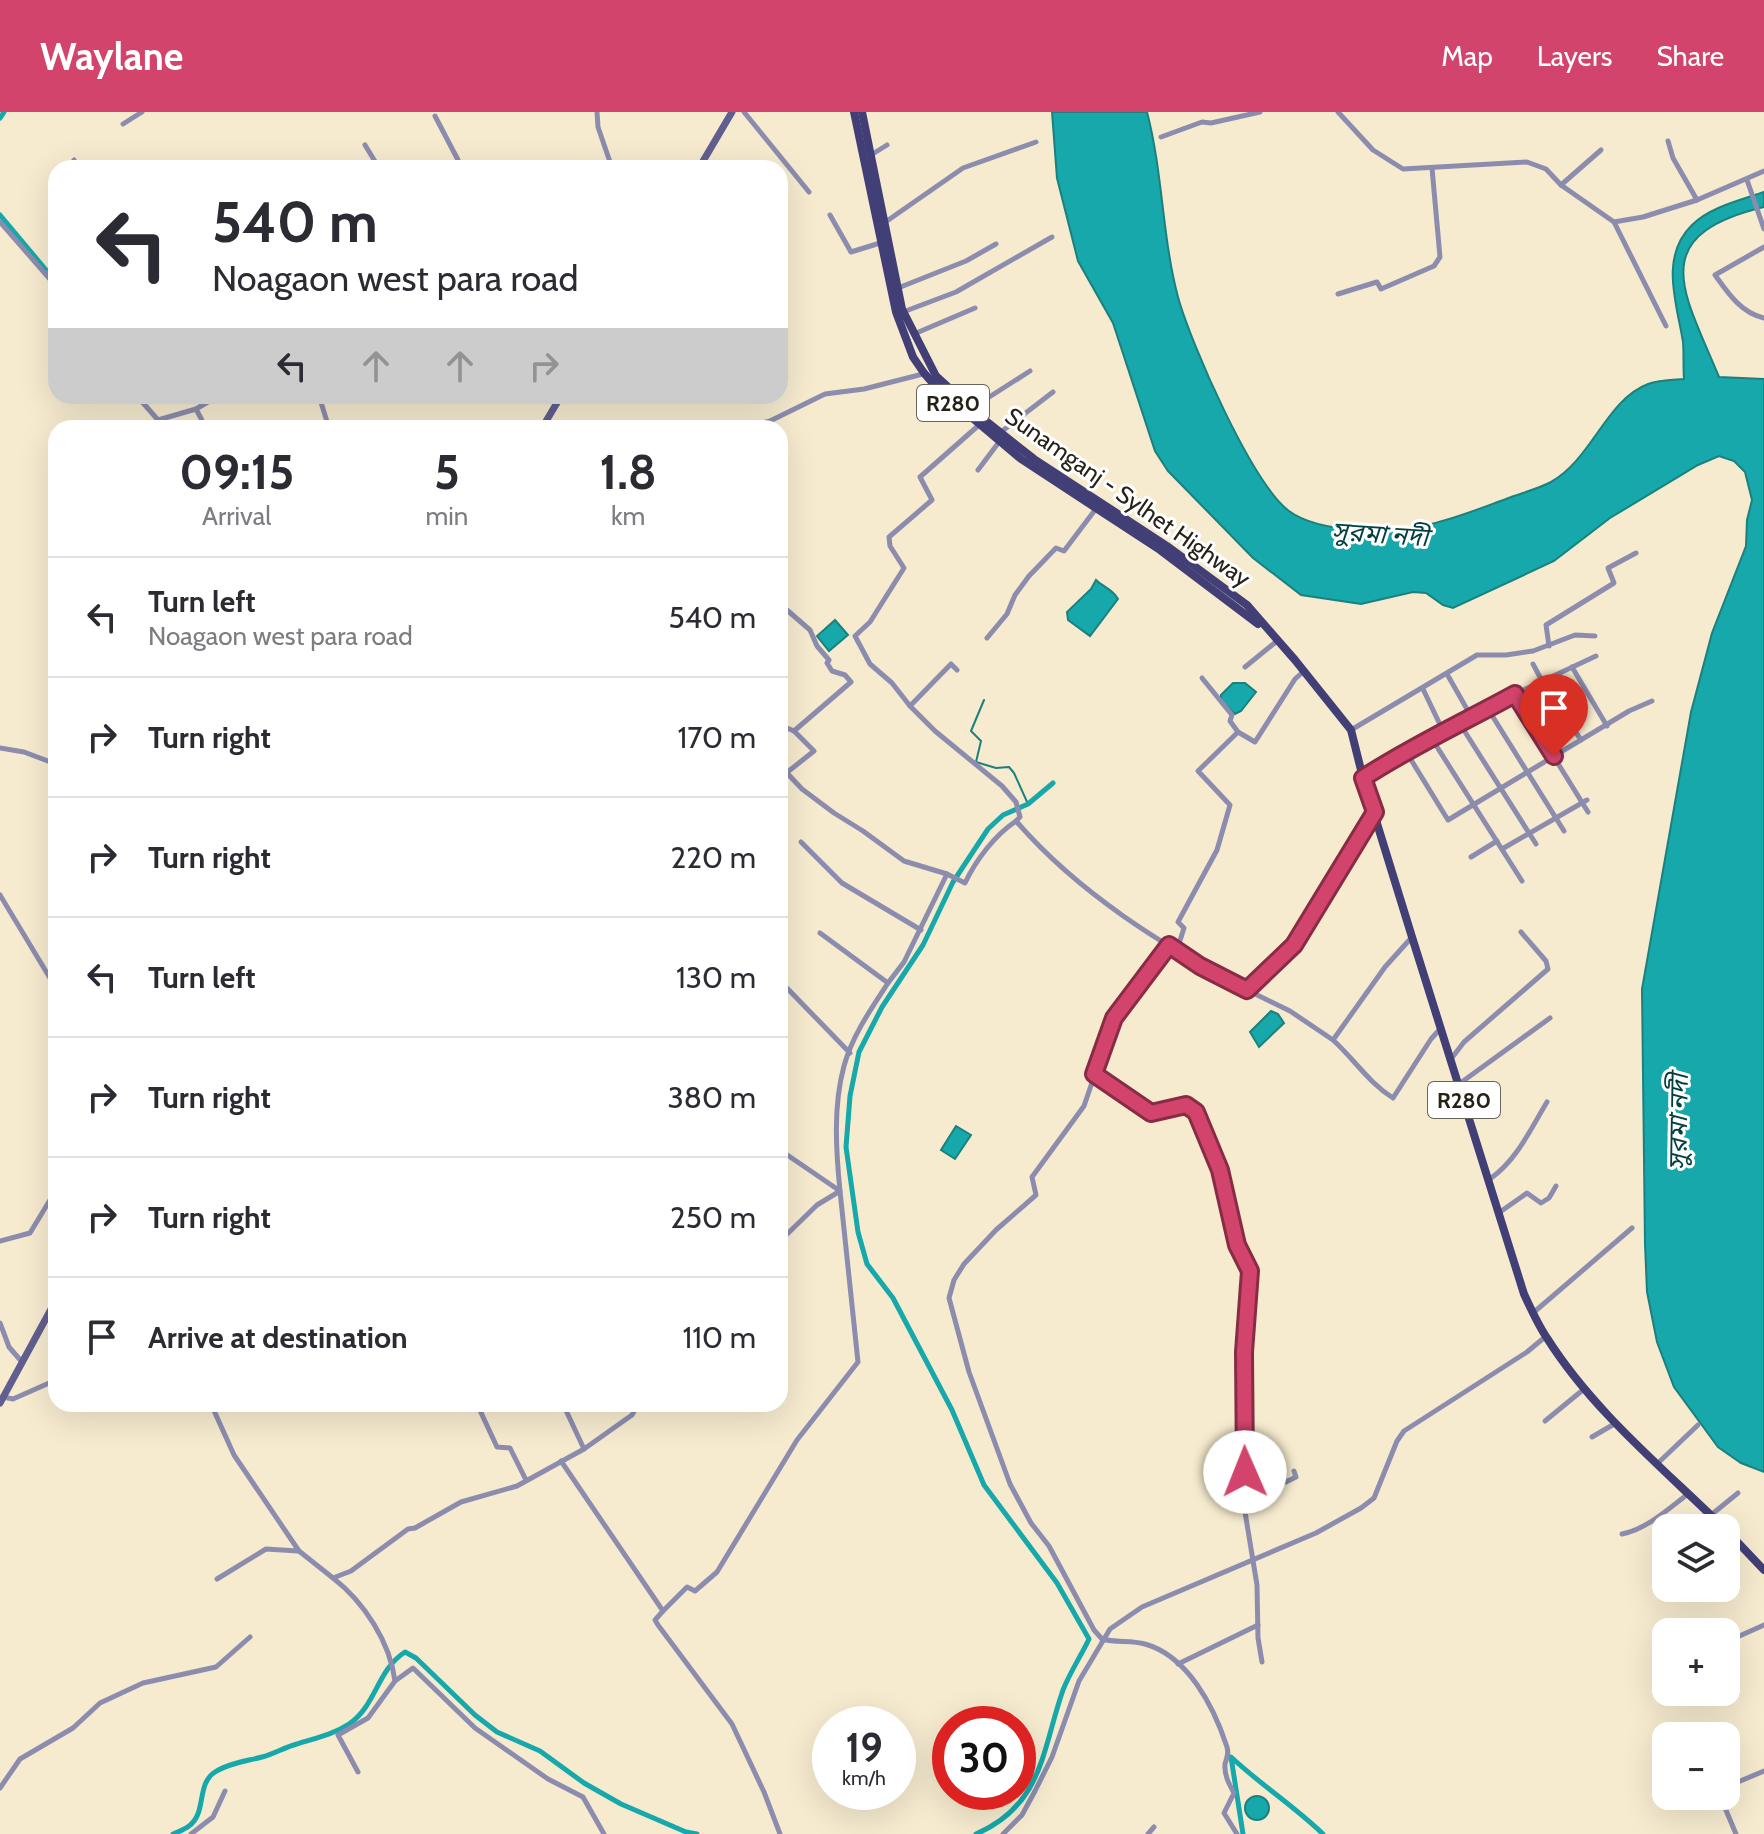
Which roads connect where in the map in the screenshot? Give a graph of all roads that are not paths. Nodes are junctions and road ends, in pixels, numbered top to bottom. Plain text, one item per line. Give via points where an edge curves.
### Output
1 (142, 112) edge
2 (597, 112) edge
3 (732, 112) edge
4 (744, 112) edge
5 (854, 112) edge
6 (862, 112) edge
7 (1260, 112) edge
8 (1338, 112) edge
9 (435, 116) dead end
10 (123, 124) dead end
11 (1161, 137) dead end
12 (1668, 141) dead end
13 (1036, 142) dead end
14 (365, 145) dead end
15 (887, 145) dead end
16 (1601, 150) dead end
17 (870, 156) junction
18 (374, 160) edge
19 (458, 160) edge
20 (609, 160) edge
21 (705, 160) edge
22 (783, 160) edge
23 (788, 166) edge
24 (1432, 168) junction
25 (1764, 171) edge
26 (1747, 180) junction
27 (1561, 185) junction
28 (809, 192) dead end
29 (1697, 200) junction
30 (830, 215) dead end
31 (0, 222) edge
32 (1614, 222) junction
33 (883, 223) junction
34 (1764, 229) edge
35 (1052, 237) dead end
36 (880, 243) junction
37 (996, 244) dead end
38 (1764, 247) edge
39 (48, 277) edge
40 (897, 289) junction
41 (1338, 294) dead end
42 (975, 308) dead end
43 (903, 312) junction
44 (1764, 318) edge
45 (1666, 326) dead end
46 (913, 334) junction
47 (1030, 371) dead end
48 (924, 373) junction
49 (1053, 392) dead end
50 (143, 404) edge
51 (204, 404) edge
52 (971, 408) junction
53 (196, 409) junction
54 (158, 420) edge
55 (158, 420) edge
56 (202, 420) edge
57 (772, 420) edge
58 (979, 425) junction
59 (1000, 438) junction
60 (978, 470) dead end
61 (1095, 510) junction
62 (1636, 553) dead end
63 (1208, 582) junction
64 (788, 611) edge
65 (1275, 636) junction
66 (1595, 636) dead end
67 (987, 638) dead end
68 (1549, 646) junction
69 (1596, 656) dead end
70 (1533, 664) dead end
71 (1245, 667) dead end
72 (1572, 667) junction
73 (957, 670) dead end
74 (1304, 671) junction
75 (1447, 674) junction
76 (1202, 678) dead end
77 (1542, 681) junction
78 (1423, 689) junction
79 (1515, 694) junction
80 (1652, 701) dead end
81 (910, 706) junction
82 (1488, 709) junction
83 (1472, 718) junction
84 (1460, 724) junction
85 (1607, 726) junction
86 (788, 728) edge
87 (1351, 730) junction
88 (794, 731) junction
89 (1238, 732) junction
90 (1444, 733) junction
91 (1432, 739) junction
92 (1581, 740) junction
93 (0, 748) edge
94 (1405, 750) junction
95 (1554, 756) junction
96 (48, 761) edge
97 (788, 770) edge
98 (1526, 772) junction
99 (788, 774) edge
100 (1363, 778) junction
101 (1500, 787) junction
102 (1585, 802) junction
103 (1473, 804) junction
104 (1375, 812) junction
105 (1588, 812) dead end
106 (1556, 818) junction
107 (1018, 819) junction
108 (1564, 831) dead end
109 (1529, 833) junction
110 (1497, 841) junction
111 (801, 842) dead end
112 (1536, 844) dead end
113 (1502, 849) junction
114 (1471, 857) dead end
115 (948, 875) junction
116 (1522, 881) dead end
117 (0, 895) edge
118 (921, 930) junction
119 (1521, 932) dead end
120 (820, 933) dead end
121 (1412, 937) junction
122 (1169, 945) junction
123 (1177, 950) junction
124 (48, 975) edge
125 (888, 983) junction
126 (788, 989) edge
127 (1247, 990) junction
128 (1550, 1018) dead end
129 (1441, 1028) junction
130 (1333, 1040) junction
131 (850, 1053) junction
132 (1451, 1059) junction
133 (1094, 1074) junction
134 (1459, 1084) junction
135 (1547, 1102) dead end
136 (788, 1155) edge
137 (1490, 1179) junction
138 (1556, 1186) dead end
139 (840, 1191) junction
140 (48, 1203) edge
141 (1500, 1212) junction
142 (1632, 1228) dead end
143 (788, 1233) edge
144 (0, 1241) edge
145 (1533, 1313) junction
146 (48, 1315) edge
147 (0, 1323) edge
148 (1545, 1337) junction
149 (22, 1362) junction
150 (48, 1384) edge
151 (1585, 1388) junction
152 (2, 1400) edge
153 (215, 1412) edge
154 (481, 1412) edge
155 (567, 1412) edge
156 (634, 1412) edge
157 (1545, 1421) dead end
158 (1617, 1422) junction
159 (1698, 1425) dead end
160 (1592, 1437) dead end
161 (584, 1449) junction
162 (561, 1461) junction
163 (1658, 1463) junction
164 (1294, 1471) dead end
165 (526, 1480) junction
166 (1246, 1491) junction
167 (1738, 1493) dead end
168 (1689, 1494) junction
169 (1710, 1514) edge
170 (1712, 1514) edge
171 (1622, 1534) dead end
172 (1740, 1544) edge
173 (299, 1551) junction
174 (1251, 1559) junction
175 (1764, 1570) edge
176 (333, 1578) junction
177 (217, 1579) dead end
178 (663, 1611) junction
179 (1258, 1625) junction
180 (1764, 1625) edge
181 (1740, 1636) edge
182 (250, 1637) dead end
183 (1102, 1639) junction
184 (1262, 1662) dead end
185 (1178, 1664) junction
186 (395, 1681) junction
187 (1764, 1771) edge
188 (358, 1772) dead end
189 (1740, 1781) edge
190 (0, 1788) edge
191 (225, 1791) dead end
192 (1726, 1810) edge
193 (1154, 1827) dead end
194 (191, 1834) edge
195 (604, 1834) edge
196 (780, 1834) edge
197 (1003, 1834) edge
198 (1148, 1834) edge
199 (1237, 1834) edge
200 (1736, 1834) edge

1 - 10 street
2 - 20 street
3 - 21 main road
4 - 22 street
5 - 36 main road, Sunamganj - Sylhet Highway / R280
6 - 17 main road, Sunamganj - Sylhet Highway / R280
7 - 11 street via 1202,122
8 - 24 street via 1363,142 1392,164
9 - 19 street
12 - 29 street
13 - 33 street via 963,168
14 - 18 street
15 - 17 street
16 - 27 street
17 - 33 main road, Sunamganj - Sylhet Highway / R280
23 - 28 street
24 - 27 street via 1527,162 1546,169
24 - 41 street via 1440,257 1434,266 1381,289 1377,282
25 - 26 street
26 - 29 street
26 - 34 street
27 - 32 street
29 - 32 street
30 - 36 street via 851,252
31 - 39 street
32 - 45 street
33 - 40 main road, Sunamganj - Sylhet Highway / R280
35 - 43 street via 956,292
36 - 48 main road, Sunamganj - Sylhet Highway / R280 via 896,312
37 - 40 street
38 - 44 street via 1715,275 1750,315
40 - 43 main road, Sunamganj - Sylhet Highway / R280
42 - 46 street
43 - 46 main road, Sunamganj - Sylhet Highway / R280
46 - 52 main road, Sunamganj - Sylhet Highway / R280 via 936,376
47 - 52 street
48 - 57 street via 825,394
48 - 58 main road, Sunamganj - Sylhet Highway / R280
49 - 59 street
50 - 55 street
51 - 53 street
52 - 59 main road, Sunamganj - Sylhet Highway / R280
53 - 54 street
53 - 56 street
58 - 59 main road, Sunamganj - Sylhet Highway / R280
58 - 81 street via 920,477 932,500 889,537 904,568 855,636 870,664
59 - 60 street
59 - 61 main road, Sunamganj - Sylhet Highway / R280
59 - 63 main road, Sunamganj - Sylhet Highway / R280 via 1167,546
61 - 63 main road, Sunamganj - Sylhet Highway / R280
61 - 67 street via 1064,551 1056,548 1029,576
62 - 68 street via 1608,568 1614,583 1546,625
63 - 65 main road, Sunamganj - Sylhet Highway / R280
64 - 88 street via 810,630 828,667 851,681
65 - 71 street
65 - 74 main road, Sunamganj - Sylhet Highway / R280
66 - 68 street via 1575,635
68 - 75 street via 1477,655
69 - 72 street
70 - 77 street
72 - 77 street
72 - 85 street
73 - 81 street via 951,664
74 - 87 main road, Sunamganj - Sylhet Highway / R280
74 - 89 street via 1255,742
75 - 78 street
75 - 83 street
76 - 89 street via 1232,715
77 - 79 street
77 - 92 street
78 - 87 street
78 - 90 street
79 - 82 street
79 - 95 street
80 - 85 street
81 - 107 street via 1002,786 1016,802
82 - 83 street
82 - 98 street
83 - 84 street
84 - 90 street
84 - 101 street
85 - 92 street
86 - 88 street
87 - 100 main road, Sunamganj - Sylhet Highway / R280
88 - 97 street via 814,751
89 - 123 street via 1198,771 1230,805 1217,850 1178,922 1184,928
90 - 91 street
91 - 94 street
91 - 103 street
92 - 95 street
93 - 96 street
94 - 100 street
94 - 103 street via 1448,820
95 - 98 street
95 - 102 street
98 - 101 street
98 - 106 street
99 - 115 street via 812,797 904,861
100 - 104 main road, Sunamganj - Sylhet Highway / R280
101 - 103 street
101 - 109 street
102 - 105 street
102 - 106 street
103 - 110 street
104 - 121 main road, Sunamganj - Sylhet Highway / R280
104 - 127 street via 1294,945
106 - 108 street
106 - 109 street
107 - 115 street via 999,834 964,883
107 - 122 street via 1064,870
109 - 112 street
109 - 113 street
110 - 113 street
110 - 114 street
111 - 118 street via 842,883
113 - 116 street
115 - 118 street
117 - 124 street
118 - 125 street
119 - 132 street via 1548,969
120 - 125 street
121 - 129 main road, Sunamganj - Sylhet Highway / R280
121 - 130 street
122 - 123 street
122 - 133 street via 1114,1018
123 - 127 street
125 - 131 street
126 - 131 street
127 - 130 street
128 - 134 street
129 - 130 street via 1393,1098 1373,1085
129 - 132 main road, Sunamganj - Sylhet Highway / R280
131 - 139 street via 835,1146
132 - 134 main road, Sunamganj - Sylhet Highway / R280
133 - 166 street via 1151,1113 1186,1105 1196,1112 1220,1170 1237,1245 1250,1271 1244,1352
133 - 183 street via 1084,1106 1032,1177 1036,1195 964,1264 949,1298 969,1372 1010,1484
134 - 137 main road, Sunamganj - Sylhet Highway / R280
135 - 137 street via 1519,1150
136 - 139 street
137 - 141 main road, Sunamganj - Sylhet Highway / R280
138 - 141 street via 1541,1203 1527,1193
139 - 143 street
139 - 178 street via 858,1362 797,1440 717,1572 695,1591 687,1587
140 - 144 street via 30,1233
141 - 145 main road, Sunamganj - Sylhet Highway / R280
142 - 145 street
145 - 148 main road, Sunamganj - Sylhet Highway / R280
146 - 149 main road
147 - 149 street
148 - 151 main road, Sunamganj - Sylhet Highway / R280
148 - 174 street via 1404,1431 1374,1498 1361,1508
149 - 152 main road
150 - 152 street
151 - 157 street
151 - 158 main road, Sunamganj - Sylhet Highway / R280
153 - 173 street via 234,1455
154 - 165 street via 497,1447 510,1448
155 - 161 street
156 - 161 street
158 - 160 street
158 - 163 main road, Sunamganj - Sylhet Highway / R280
159 - 163 street
161 - 162 street
162 - 165 street
162 - 178 street
163 - 168 main road, Sunamganj - Sylhet Highway / R280
164 - 166 street via 1296,1477 1286,1482 1283,1478
165 - 176 street via 461,1502
166 - 174 street
167 - 170 street
168 - 169 main road, Sunamganj - Sylhet Highway / R280
168 - 171 street via 1652,1521
172 - 175 main road, Sunamganj - Sylhet Highway / R280
173 - 176 street
173 - 177 street via 266,1549
174 - 179 street
174 - 183 street via 1142,1607
176 - 186 street via 365,1609 391,1658
178 - 196 street via 655,1620 732,1724
179 - 184 street
179 - 185 street
180 - 181 street
182 - 190 street via 216,1667 143,1683 100,1703 73,1728 20,1759
183 - 185 street via 1143,1643
183 - 197 street via 1079,1681 1035,1791
185 - 199 street via 1207,1697 1228,1750 1226,1779 1234,1793 1224,1813
186 - 188 street via 368,1718 338,1735
186 - 195 street via 413,1668 475,1728 583,1797
187 - 189 street
191 - 194 street via 213,1817
192 - 200 street
193 - 198 street

